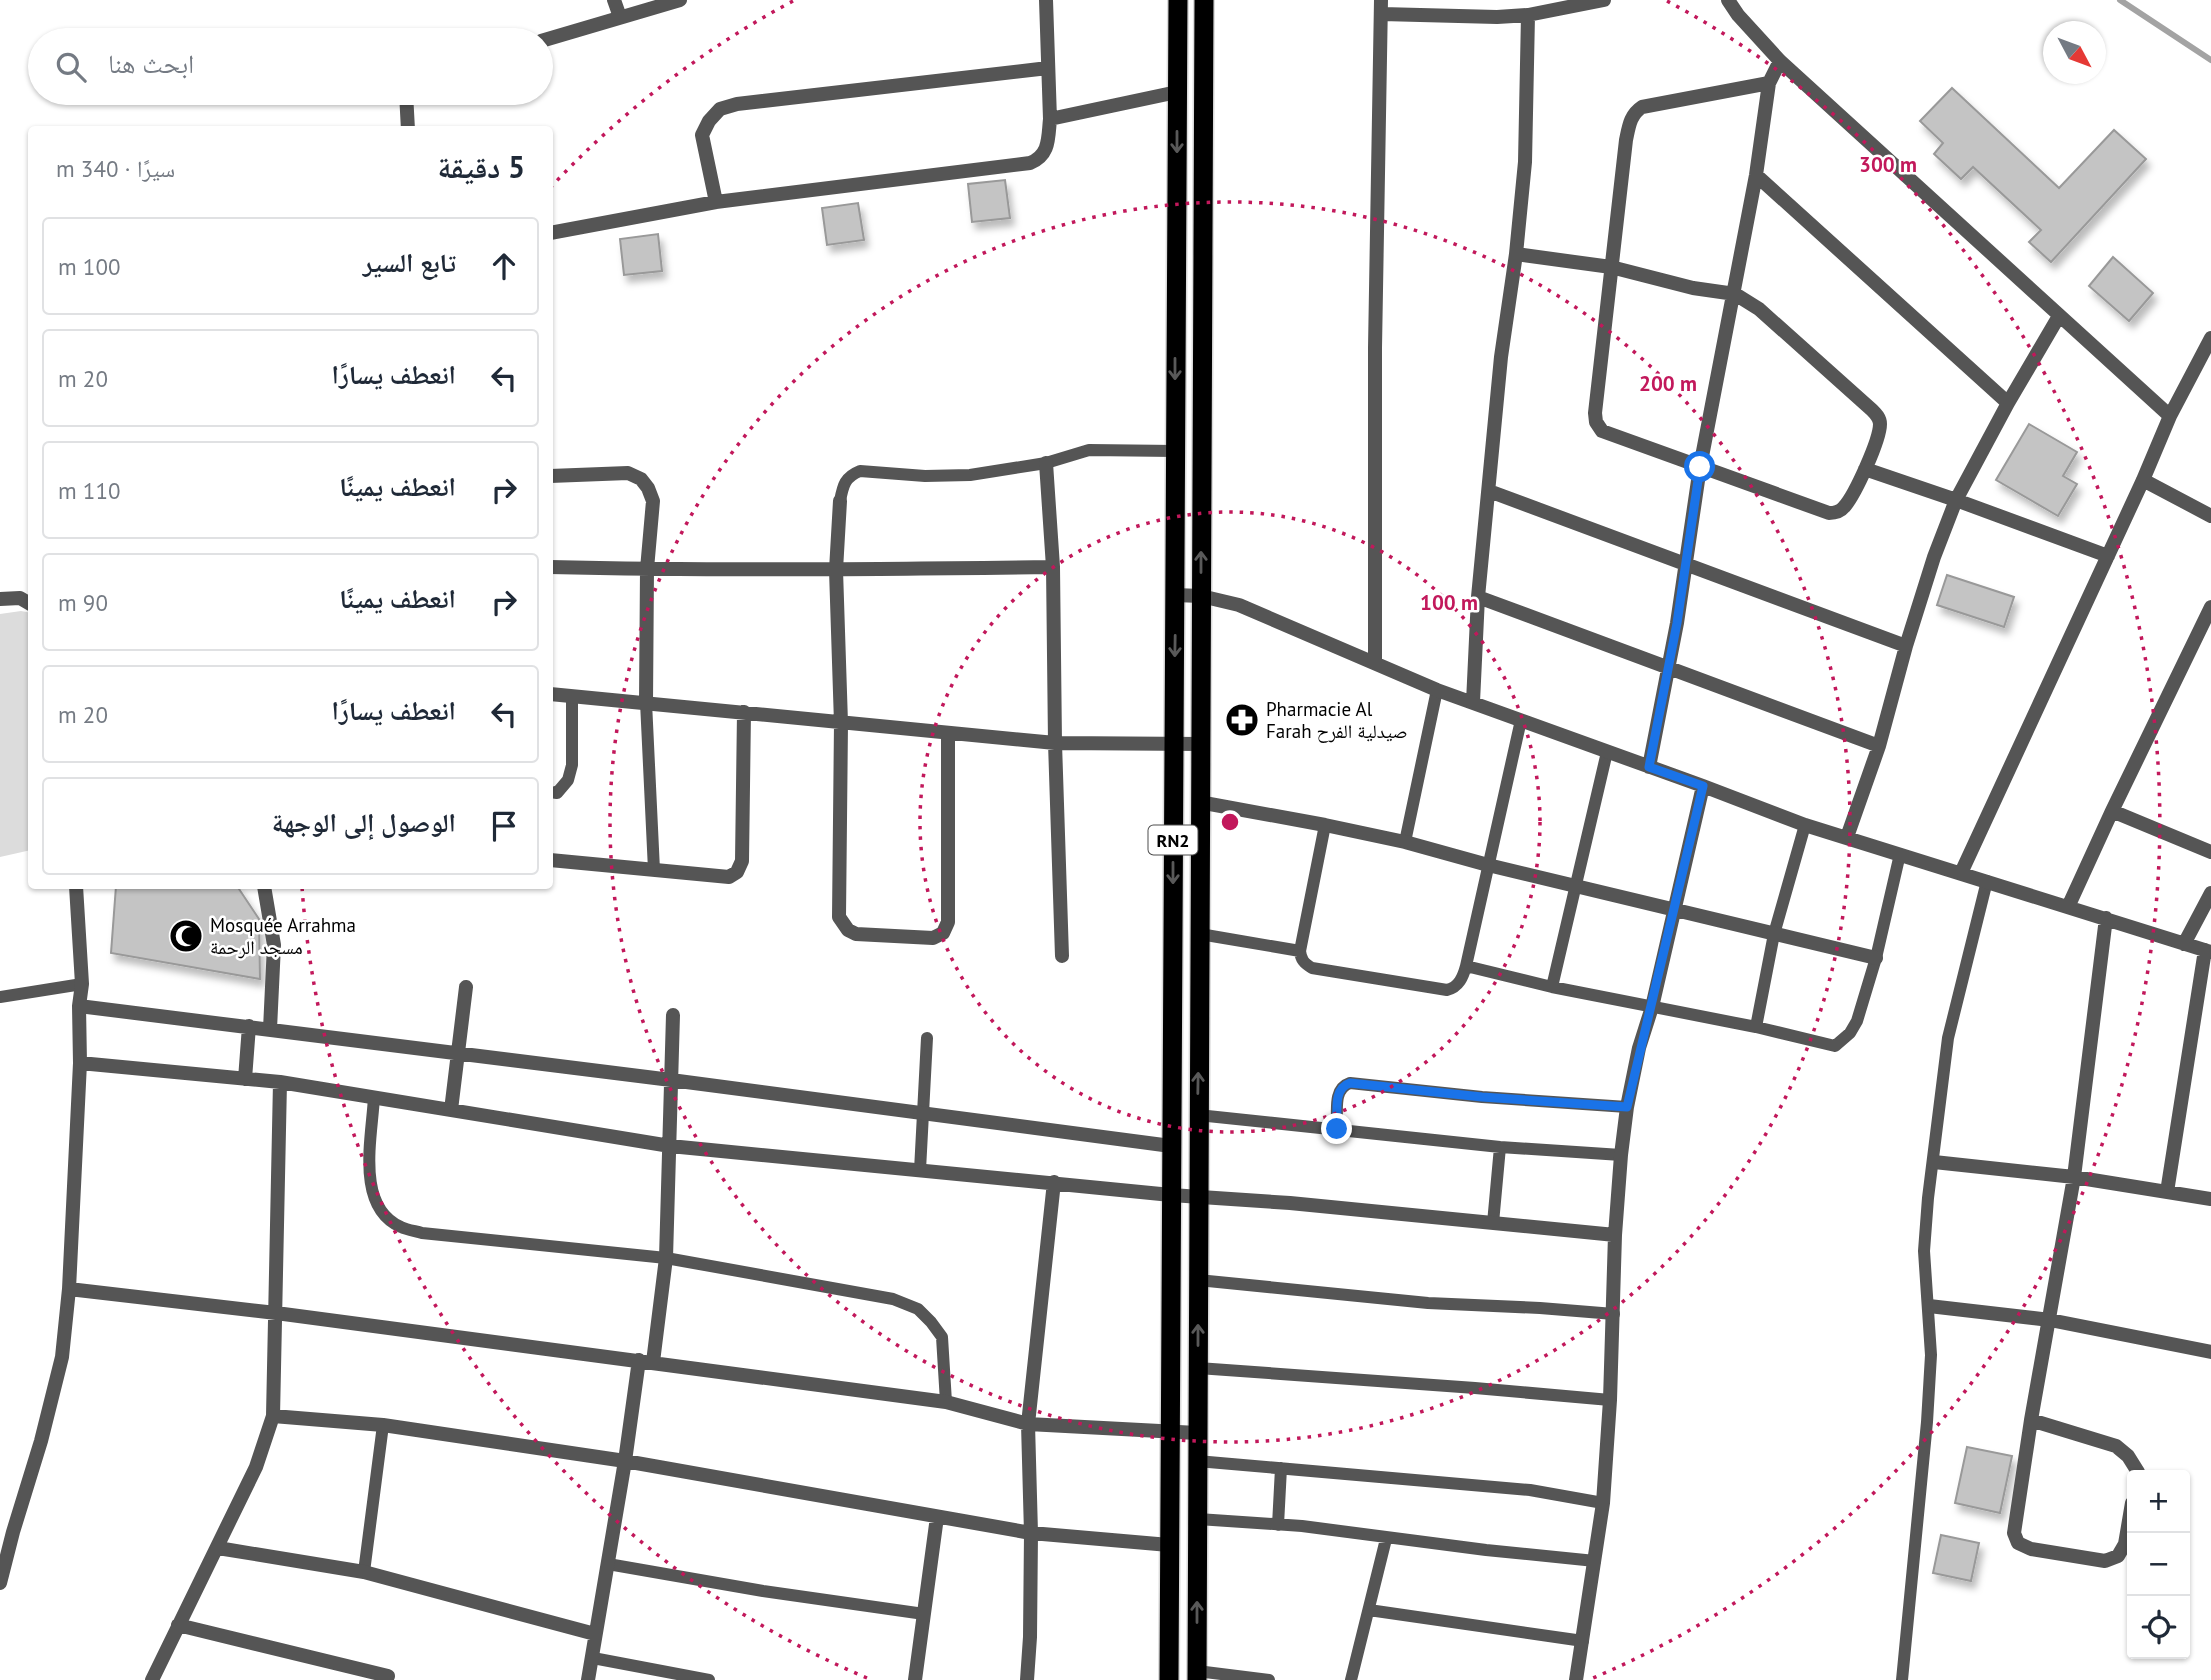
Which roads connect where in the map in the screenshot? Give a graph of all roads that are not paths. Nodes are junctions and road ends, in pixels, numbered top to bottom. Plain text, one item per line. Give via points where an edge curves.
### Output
1 (614, 0) edge
2 (680, 0) edge
3 (1046, 0) edge
4 (1178, 0) edge
5 (1204, 0) edge
6 (1604, 0) edge
7 (1728, 0) edge
8 (1381, 7) edge
9 (1528, 15) junction
10 (620, 17) junction
11 (553, 37) edge
12 (1780, 61) junction
13 (1048, 68) junction
14 (1769, 83) junction
15 (1177, 93) junction
16 (407, 105) edge
17 (1050, 119) junction
18 (408, 126) edge
19 (1756, 175) junction
20 (716, 202) junction
21 (553, 232) edge
22 (1516, 254) junction
23 (1611, 267) junction
24 (1735, 294) junction
25 (2059, 316) junction
26 (2211, 338) edge
27 (2008, 403) junction
28 (2171, 416) junction
29 (1175, 451) junction
30 (1046, 463) junction
31 (1700, 467) junction
32 (1866, 469) junction
33 (553, 476) edge
34 (2144, 480) junction
35 (1489, 491) junction
36 (1956, 500) junction
37 (840, 501) joint
38 (2211, 516) edge
39 (2108, 555) junction
40 (1685, 566) junction
41 (553, 567) edge
42 (1053, 567) junction
43 (647, 569) junction
44 (836, 570) junction
45 (1175, 595) junction
46 (1201, 596) junction
47 (1478, 597) junction
48 (0, 599) edge
49 (28, 603) edge
50 (2211, 607) edge
51 (1906, 646) junction
52 (1375, 663) junction
53 (1668, 668) junction
54 (1437, 690) junction
55 (553, 694) edge
56 (572, 696) junction
57 (646, 702) junction
58 (1474, 702) junction
59 (744, 712) junction
60 (1521, 720) junction
61 (841, 723) junction
62 (948, 733) junction
63 (1055, 743) junction
64 (1174, 744) junction
65 (1200, 744) junction
66 (1878, 746) junction
67 (1607, 752) junction
68 (1649, 767) junction
69 (1703, 786) junction
70 (553, 792) edge
71 (1199, 802) junction
72 (2112, 811) junction
73 (1325, 825) junction
74 (1805, 825) junction
75 (1847, 837) junction
76 (1405, 842) junction
77 (2211, 852) edge
78 (1900, 854) junction
79 (553, 860) edge
80 (1488, 865) junction
81 (653, 870) junction
82 (1961, 873) junction
83 (1987, 881) junction
84 (1577, 886) junction
85 (76, 889) edge
86 (265, 889) edge
87 (2211, 893) edge
88 (2068, 907) junction
89 (1675, 911) junction
90 (2106, 918) junction
91 (1200, 934) junction
92 (1774, 934) junction
93 (2184, 944) junction
94 (1300, 951) junction
95 (2208, 951) edge
96 (1062, 956) dead end
97 (1876, 958) junction
98 (1466, 965) junction
99 (82, 984) junction
100 (466, 987) dead end
101 (1552, 987) junction
102 (0, 998) edge
103 (79, 1006) junction
104 (1652, 1007) junction
105 (673, 1015) dead end
106 (248, 1026) junction
107 (1756, 1027) junction
108 (270, 1029) junction
109 (927, 1038) dead end
110 (459, 1053) junction
111 (80, 1063) junction
112 (245, 1079) junction
113 (671, 1080) junction
114 (280, 1083) junction
115 (374, 1097) junction
116 (1627, 1107) junction
117 (451, 1110) junction
118 (923, 1114) junction
119 (1198, 1115) junction
120 (1337, 1129) junction
121 (670, 1146) junction
122 (1171, 1146) junction
123 (1500, 1147) junction
124 (1621, 1155) junction
125 (1934, 1162) junction
126 (920, 1170) junction
127 (2074, 1177) junction
128 (1054, 1182) junction
129 (2167, 1192) junction
130 (1171, 1195) junction
131 (1198, 1197) junction
132 (2211, 1199) edge
133 (1493, 1223) junction
134 (1615, 1235) junction
135 (666, 1258) junction
136 (1198, 1280) junction
137 (69, 1289) junction
138 (1929, 1306) junction
139 (276, 1313) junction
140 (1614, 1314) junction
141 (2050, 1320) junction
142 (2211, 1352) edge
143 (646, 1361) junction
144 (1198, 1368) junction
145 (1610, 1400) junction
146 (946, 1402) junction
147 (273, 1416) junction
148 (2031, 1420) junction
149 (1028, 1424) junction
150 (383, 1425) junction
151 (1170, 1431) junction
152 (1197, 1433) junction
153 (625, 1461) junction
154 (1197, 1461) junction
155 (1281, 1468) junction
156 (2137, 1470) edge
157 (1603, 1503) junction
158 (937, 1517) junction
159 (1198, 1519) junction
160 (1279, 1525) junction
161 (2127, 1532) edge
162 (1031, 1533) junction
163 (1386, 1539) junction
164 (1169, 1545) junction
165 (218, 1548) junction
166 (1595, 1561) junction
167 (608, 1564) junction
168 (364, 1572) junction
169 (0, 1583) edge
170 (1369, 1610) junction
171 (924, 1614) junction
172 (178, 1625) junction
173 (595, 1634) junction
174 (1583, 1641) junction
175 (593, 1658) junction
176 (1197, 1676) edge
177 (152, 1680) edge
178 (386, 1680) edge
179 (588, 1680) edge
180 (709, 1680) edge
181 (915, 1680) edge
182 (1027, 1680) edge
183 (1169, 1680) edge
184 (1269, 1680) edge
185 (1351, 1680) edge
186 (1576, 1680) edge
187 (1902, 1680) edge

1 - 10 street
2 - 10 street
3 - 13 street
4 - 15 highway, RN2
46 -> 5 highway, RN2
6 - 9 street
7 - 12 street
8 - 9 street via 1497,17
8 - 52 street
9 - 22 street via 1525,162
10 - 11 street
12 - 14 street
12 - 25 street
13 - 17 street
13 - 20 street via 737,104 720,110 702,135
14 - 19 street
14 - 23 street via 1635,111 1626,140
15 - 17 street
15 -> 29 highway, RN2
16 - 18 street
17 - 20 street via 1044,152 1030,163
19 - 24 street
19 - 27 street
20 - 21 street
22 - 23 street
22 - 35 street
23 - 24 street
23 - 31 street via 1595,413 1599,428
24 - 31 street
24 - 32 street via 1759,309 1880,419
25 - 27 street
25 - 28 street
26 - 28 street
27 - 36 street
28 - 34 street
29 - 30 lane via 1089,450
29 - 45 highway, RN2
30 - 37 lane via 925,477 860,471 844,482
30 - 42 street
31 - 32 street via 1829,513 1844,508
31 - 40 street
32 - 36 street
33 - 43 street via 628,473 640,479 653,501
34 - 38 street
34 - 39 street
35 - 40 street
35 - 47 street
36 - 39 street
36 - 51 street
37 - 44 street
39 - 82 street
40 - 51 street
40 - 53 street
41 - 43 street
42 - 44 street
42 - 63 street
43 - 44 street
43 - 57 street
44 - 61 street
45 - 46 street
45 -> 64 highway, RN2
46 - 52 street via 1239,605
46 - 65 highway, RN2
47 - 53 street
47 - 58 street
48 - 49 street via 20,598
50 - 72 street
51 - 66 street
52 - 54 street
53 - 66 street
53 - 68 street
54 - 58 street
54 - 76 lane
55 - 56 street
56 - 57 street
56 - 70 lane via 572,765 568,780
57 - 59 street
57 - 81 lane
58 - 60 street
59 - 61 street
59 - 81 street via 742,860 737,872 729,877
60 - 67 street
60 - 80 lane
61 - 62 street
61 - 62 street via 839,917 856,934 933,938 943,933 948,922
62 - 63 street
63 - 64 street
63 - 96 street
64 - 65 street
64 -> 122 highway, RN2
65 - 71 highway, RN2
66 - 75 street
67 - 68 street
67 - 84 lane
68 - 69 street
69 - 74 street
69 - 89 street
71 - 73 street
71 - 91 highway, RN2
72 - 77 street
72 - 88 street
73 - 76 street
73 - 94 lane
74 - 75 street
74 - 92 lane
75 - 78 street
76 - 80 street
78 - 82 street
78 - 97 lane
79 - 81 street
80 - 84 street
80 - 98 lane
82 - 83 street
83 - 88 street
83 - 125 lane via 1948,1038
84 - 89 street
84 - 101 lane
85 - 99 street
86 - 108 street via 274,945
87 - 93 street
88 - 90 street
89 - 92 street
89 - 104 street
90 - 93 street
90 - 127 street
91 - 94 lane
119 -> 91 highway, RN2
92 - 97 street
92 - 107 lane
93 - 95 street
94 - 98 lane via 1312,968 1447,989 1455,988
95 - 129 street
97 - 107 lane via 1857,1021 1835,1046
98 - 101 lane
99 - 102 lane
99 - 103 street
100 - 110 street
101 - 104 lane
103 - 106 street
103 - 111 street
104 - 107 lane
104 - 116 street
105 - 113 street
106 - 108 street
106 - 112 street
108 - 110 street
109 - 118 lane
110 - 113 street
110 - 117 street
111 - 112 street
111 - 137 street
112 - 114 street
113 - 118 street
113 - 121 street
114 - 115 street
114 - 139 street
115 - 117 street
115 - 135 lane via 369,1180 374,1202 384,1217 401,1227 422,1233
116 - 120 lane via 1350,1083 1338,1092
116 - 124 street
117 - 121 street
118 - 122 street
118 - 126 lane
119 - 120 lane
119 - 131 highway, RN2
120 - 123 lane
121 - 126 street
121 - 135 street
122 - 130 highway, RN2
123 - 124 lane
123 - 133 lane
124 - 134 street
125 - 127 street
125 - 138 lane via 1924,1251
126 - 128 street
127 - 129 street
127 - 141 street
128 - 130 street
128 - 149 street
129 - 132 street
130 - 131 street
130 - 151 highway, RN2
131 - 133 street
131 - 136 highway, RN2
133 - 134 street
134 - 140 street
135 - 143 street
135 - 146 lane via 893,1299 918,1309 942,1337
136 - 140 lane via 1428,1303
144 -> 136 highway, RN2
137 - 139 street
137 - 169 street via 62,1357
138 - 141 street
138 - 187 lane via 1927,1422
139 - 143 street
139 - 147 street
140 - 145 street
141 - 142 street
141 - 148 street
143 - 146 street
143 - 153 street
144 - 145 lane
144 - 152 highway, RN2
145 - 157 street
146 - 149 street
147 - 150 street
147 - 165 street via 256,1467
148 - 156 street via 2116,1446
148 - 161 street via 2015,1519 2018,1544 2105,1561 2118,1556
149 - 151 street
149 - 162 street
150 - 153 street
150 - 168 lane
151 - 152 street
151 - 164 highway, RN2
152 - 154 highway, RN2
153 - 158 street
153 - 167 street
154 - 155 lane
154 - 159 highway, RN2
155 - 157 lane via 1530,1490
155 - 160 lane
157 - 166 street
158 - 162 street
158 - 171 street
159 - 160 lane
176 -> 159 highway, RN2
160 - 163 lane
162 - 164 street
162 - 182 street
163 - 166 lane
163 - 170 lane
164 - 183 highway, RN2
165 - 168 street
165 - 172 street
166 - 174 street
167 - 171 lane
167 - 173 street
168 - 173 street
170 - 174 lane
170 - 185 lane
171 - 181 street
172 - 177 street
172 - 178 street via 388,1676
173 - 175 street
174 - 186 street
175 - 179 street
175 - 180 lane
176 - 184 lane

